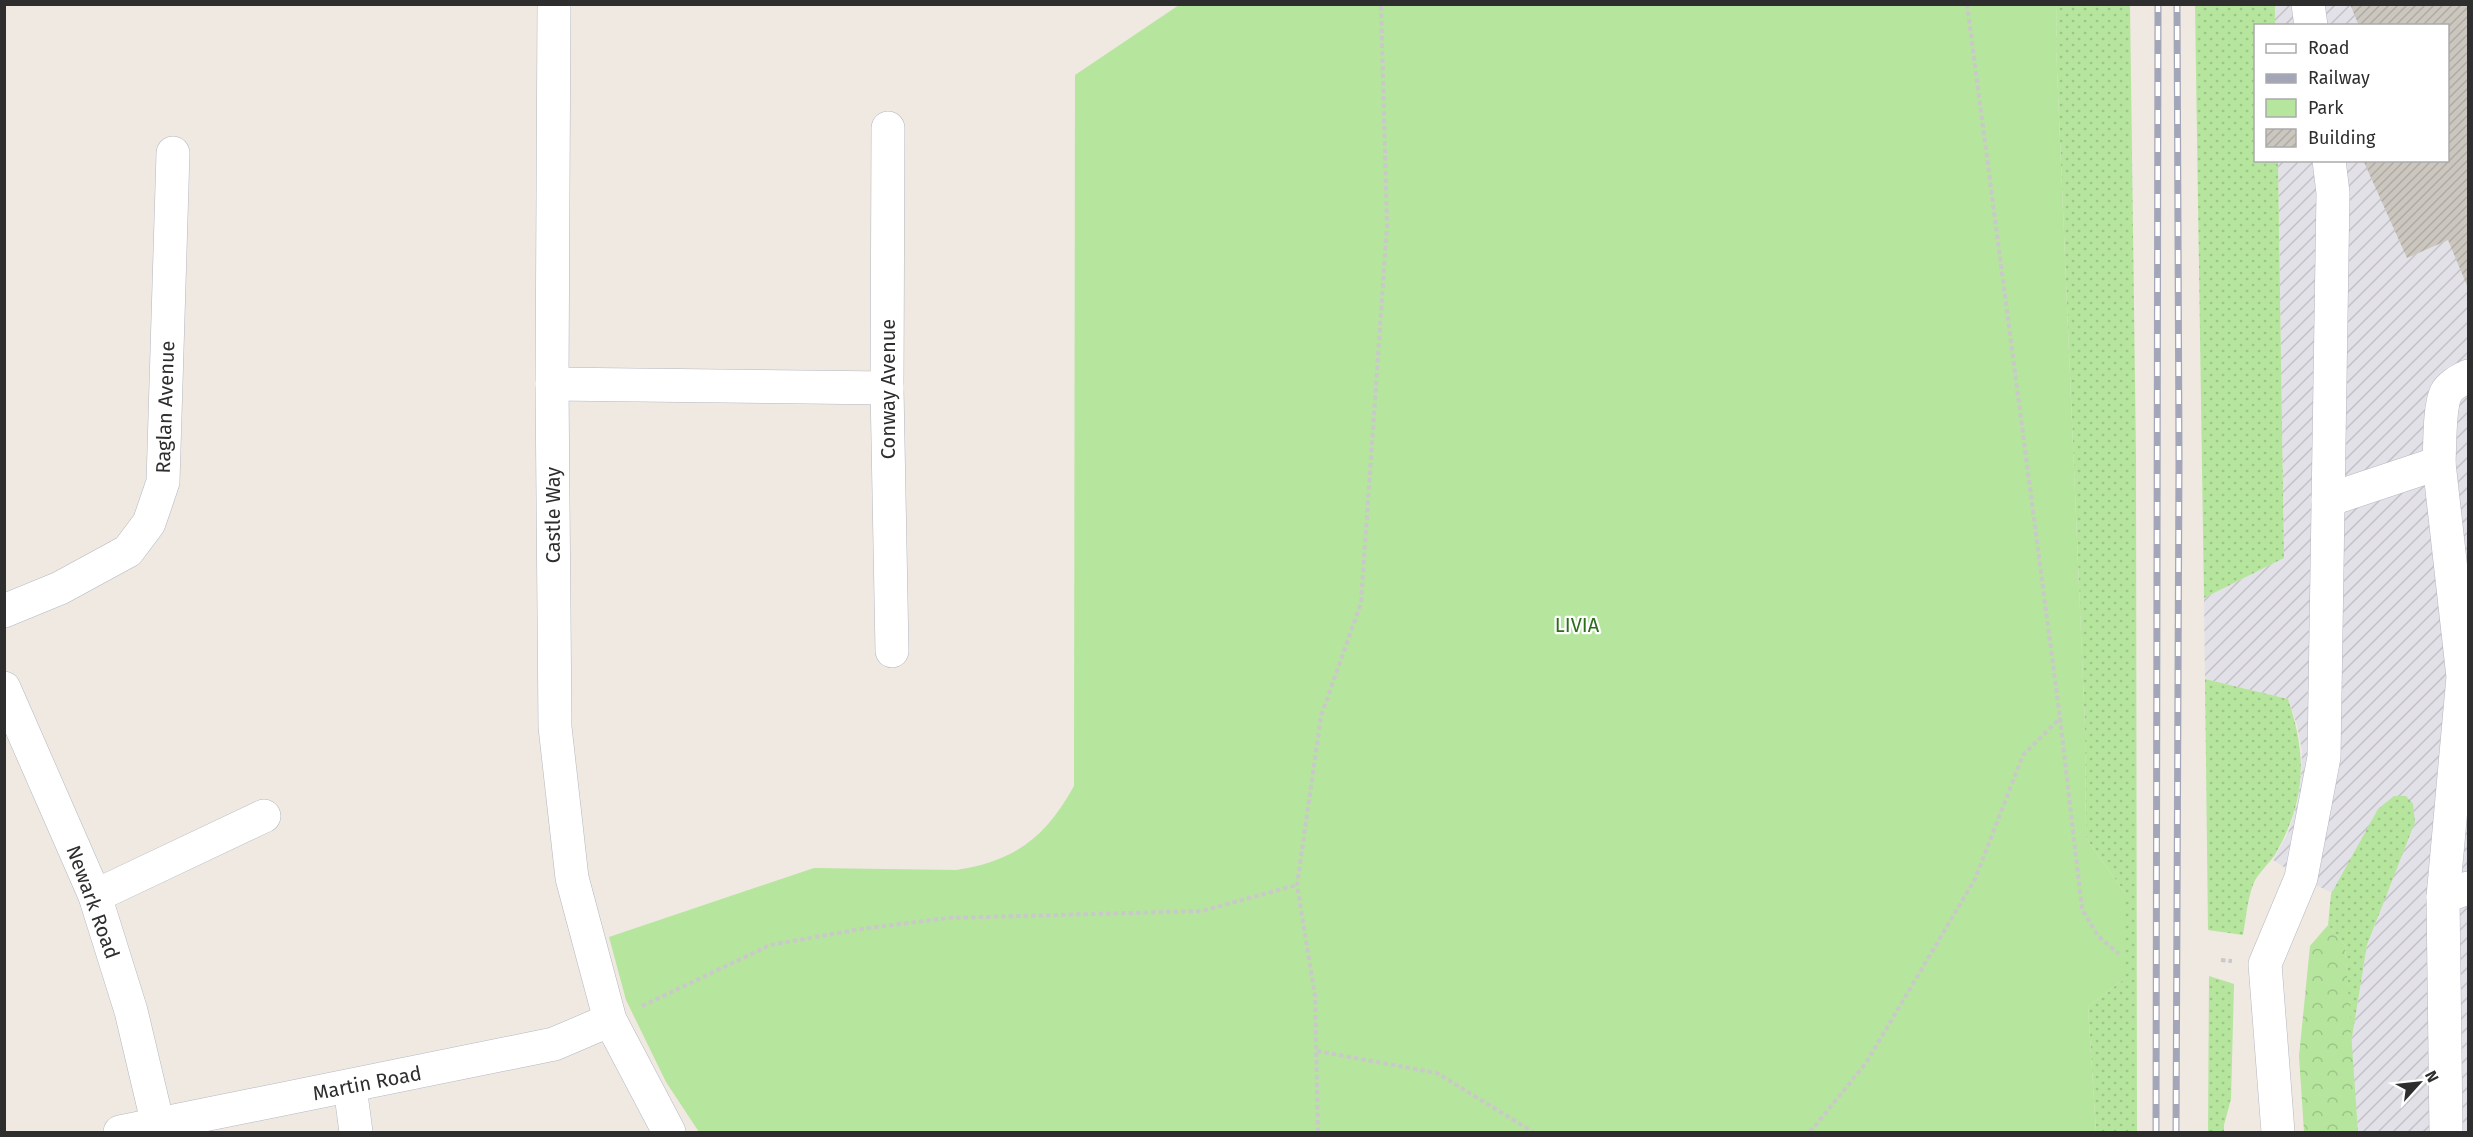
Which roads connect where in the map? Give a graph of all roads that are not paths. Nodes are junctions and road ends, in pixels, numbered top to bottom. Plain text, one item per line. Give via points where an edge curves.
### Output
1 (554, 4) edge
2 (2308, 4) edge
3 (2311, 24) edge
4 (888, 128) dead end
5 (173, 153) dead end
6 (2329, 162) edge
7 (2469, 376) edge
8 (552, 384) junction
9 (887, 388) junction
10 (2439, 463) junction
11 (2328, 500) junction
12 (4, 610) edge
13 (892, 651) dead end
14 (2466, 676) edge
15 (4, 688) edge
16 (264, 816) dead end
17 (2456, 893) edge
18 (95, 896) junction
19 (610, 1020) junction
20 (350, 1087) junction
21 (158, 1125) junction
22 (120, 1132) edge
23 (356, 1132) edge
24 (669, 1132) edge
25 (2278, 1132) edge
26 (2446, 1132) edge

1 - 8 street, Castle Way
2 - 3 street
4 - 9 street, Conway Avenue
5 - 12 street, Raglan Avenue via 163,482 149,523 128,551 60,588
6 - 11 street via 2333,193
7 - 10 street via 2446,393
8 - 9 street
8 - 19 street, Castle Way via 555,727 572,878
9 - 13 street, Conway Avenue
10 - 11 street
10 - 14 street
11 - 25 street via 2324,757 2301,878 2265,964
14 - 17 street
15 - 18 street, Newark Road
16 - 18 street
17 - 26 street
18 - 21 street, Newark Road via 131,1011
19 - 20 street, Martin Road via 554,1044
19 - 24 street, Castle Way
20 - 21 street, Martin Road
20 - 23 street
21 - 22 street, Martin Road

